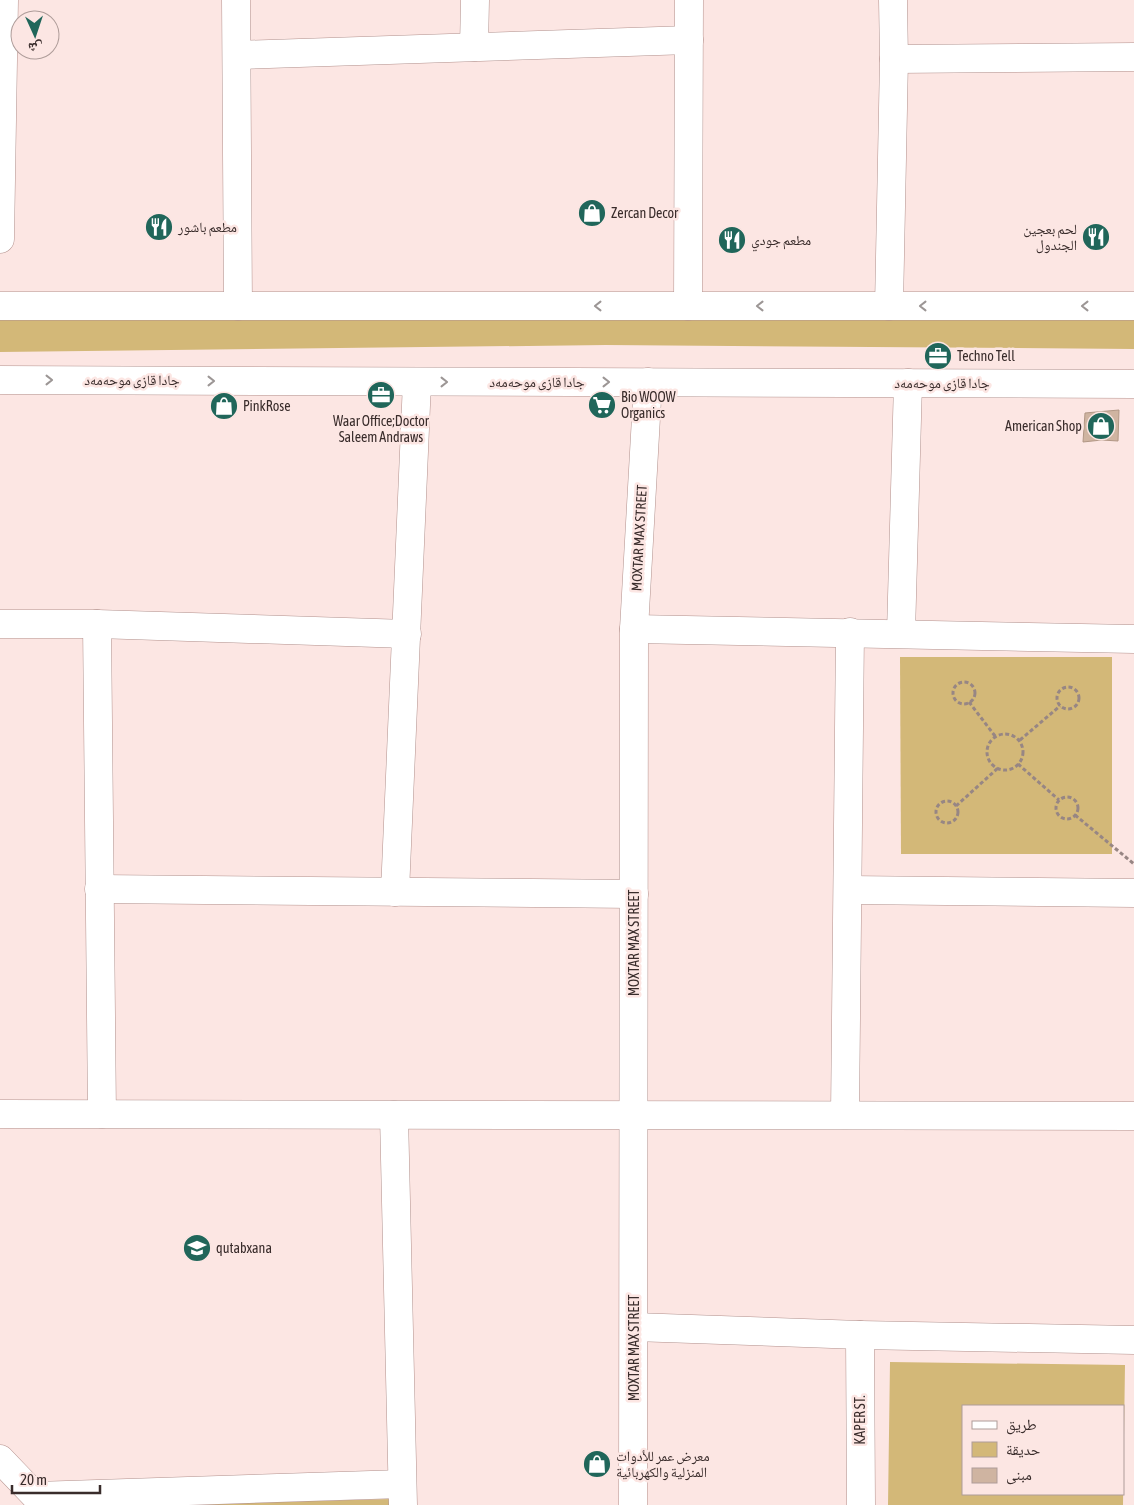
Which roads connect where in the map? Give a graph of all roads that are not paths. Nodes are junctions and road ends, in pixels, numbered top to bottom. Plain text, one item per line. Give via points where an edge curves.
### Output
1 (4, 0) edge
2 (236, 0) edge
3 (475, 0) edge
4 (689, 0) edge
5 (893, 0) edge
6 (689, 40) junction
7 (474, 47) junction
8 (236, 55) junction
9 (1134, 57) edge
10 (894, 59) junction
11 (1, 64) edge
12 (0, 239) edge
13 (0, 306) edge
14 (238, 306) junction
15 (688, 306) junction
16 (888, 306) junction
17 (1134, 306) edge
18 (0, 380) edge
19 (417, 382) junction
20 (648, 382) junction
21 (908, 383) junction
22 (1134, 384) edge
23 (0, 624) edge
24 (97, 624) junction
25 (634, 629) junction
26 (850, 632) junction
27 (901, 633) junction
28 (407, 634) junction
29 (1134, 639) edge
30 (100, 889) junction
31 (848, 890) junction
32 (396, 892) junction
33 (1134, 893) edge
34 (634, 894) junction
35 (0, 1114) edge
36 (102, 1114) junction
37 (394, 1115) junction
38 (634, 1115) junction
39 (845, 1116) junction
40 (1134, 1116) edge
41 (634, 1327) junction
42 (860, 1335) junction
43 (1134, 1340) edge
44 (0, 1459) edge
45 (403, 1495) edge
46 (40, 1500) edge
47 (634, 1505) edge
48 (861, 1505) edge

1 - 11 street
2 - 8 street
3 - 7 street
4 - 6 street
5 - 10 street
6 - 7 street
6 - 15 street
7 - 8 street
8 - 14 street
9 - 10 street
10 - 16 street
11 - 12 street
13 - 14 street
15 -> 14 street
16 -> 15 street
17 -> 16 street
18 -> 19 street, جادا قازی موحەمەد
19 -> 20 street, جادا قازی موحەمەد
19 - 28 street
20 - 21 street, جادا قازی موحەمەد
20 - 25 street, MOXTAR MAX STREET
21 - 22 street, جادا قازی موحەمەد
21 - 27 street
23 - 24 street
24 - 28 street
24 - 30 street
25 - 26 street
25 - 34 street, MOXTAR MAX STREET
26 - 27 street
26 - 31 street
27 - 29 street
28 - 32 street
30 - 32 street
30 - 36 street
31 - 33 street
31 - 39 street
32 - 34 street
34 - 38 street, MOXTAR MAX STREET
35 - 36 street
36 - 37 street
37 - 38 street
37 - 45 street
38 - 39 street
38 - 41 street, MOXTAR MAX STREET
39 - 40 street
41 - 42 street
41 - 47 street, MOXTAR MAX STREET
42 - 43 street
42 - 48 street, KAPER ST.
44 - 46 street
45 - 46 street

